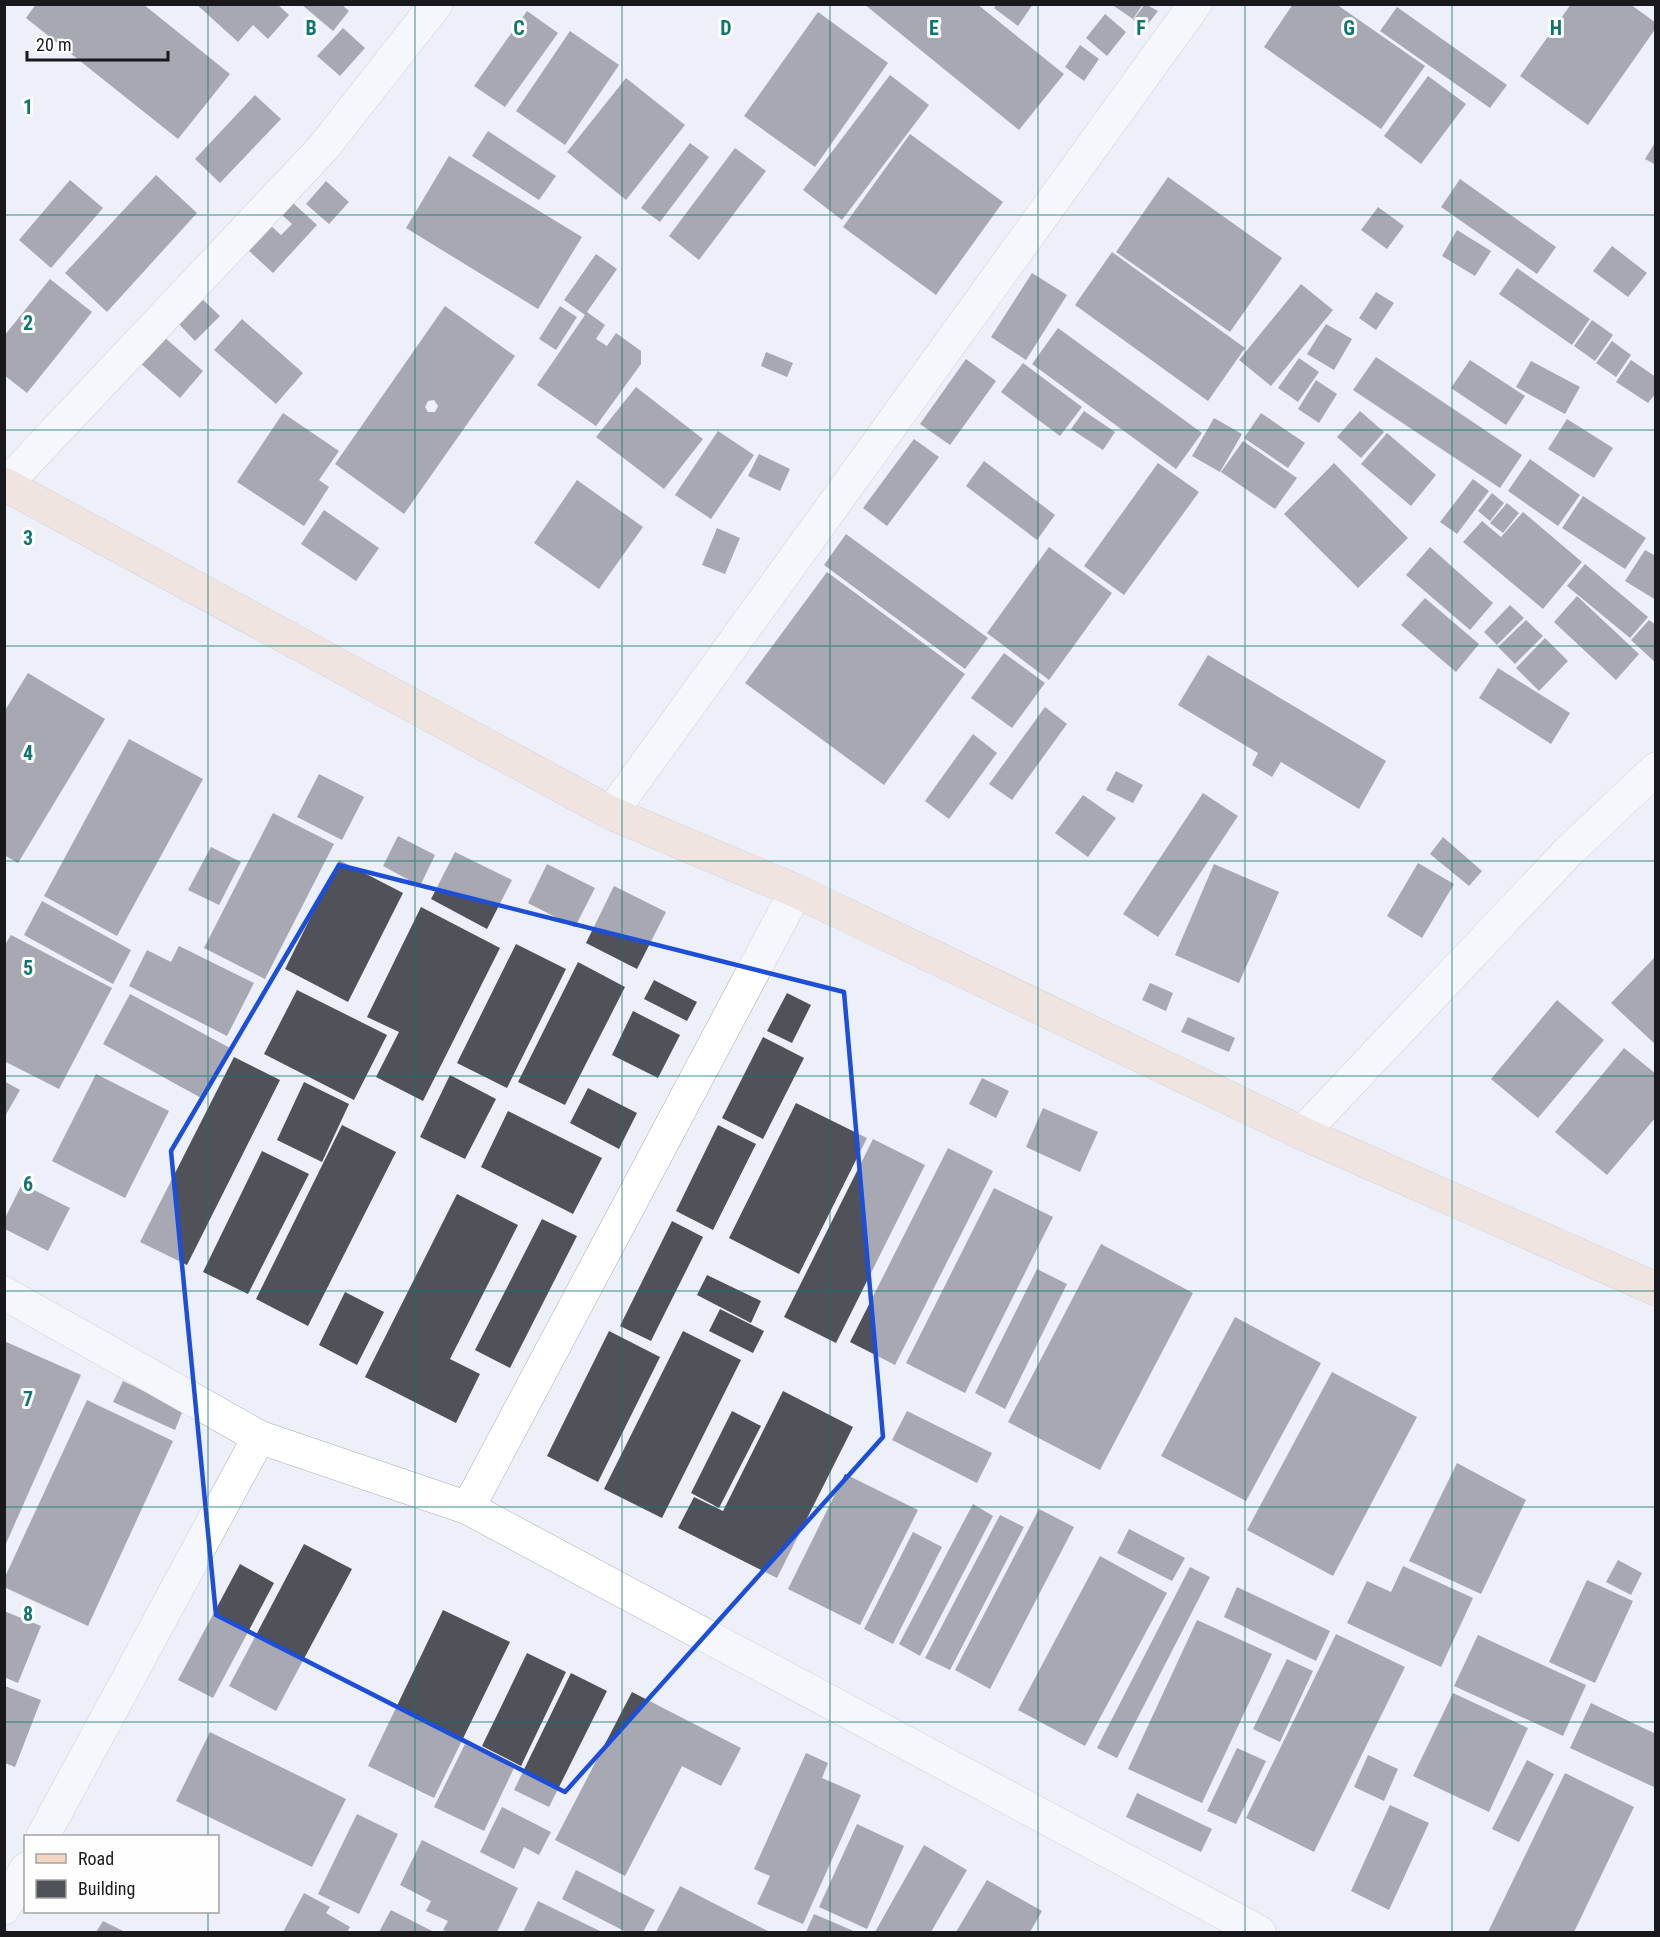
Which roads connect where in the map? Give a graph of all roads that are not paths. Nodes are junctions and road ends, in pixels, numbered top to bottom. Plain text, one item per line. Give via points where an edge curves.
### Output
1 (436, 4) edge
2 (1195, 4) edge
3 (5, 484) edge
4 (1656, 769) edge
5 (611, 813) junction
6 (796, 891) junction
7 (1302, 1133) junction
8 (1656, 1289) edge
9 (4, 1293) edge
10 (260, 1437) junction
11 (468, 1508) junction
12 (44, 1835) edge
13 (24, 1873) edge
14 (4, 1908) edge
15 (1259, 1932) edge

1 - 3 street via 323,148
2 - 5 street
3 - 5 main road
4 - 7 street via 1568,852
5 - 6 main road
6 - 7 main road
6 - 11 street
7 - 8 main road
9 - 10 street
10 - 11 street
10 - 12 street
11 - 15 street
13 - 14 street

